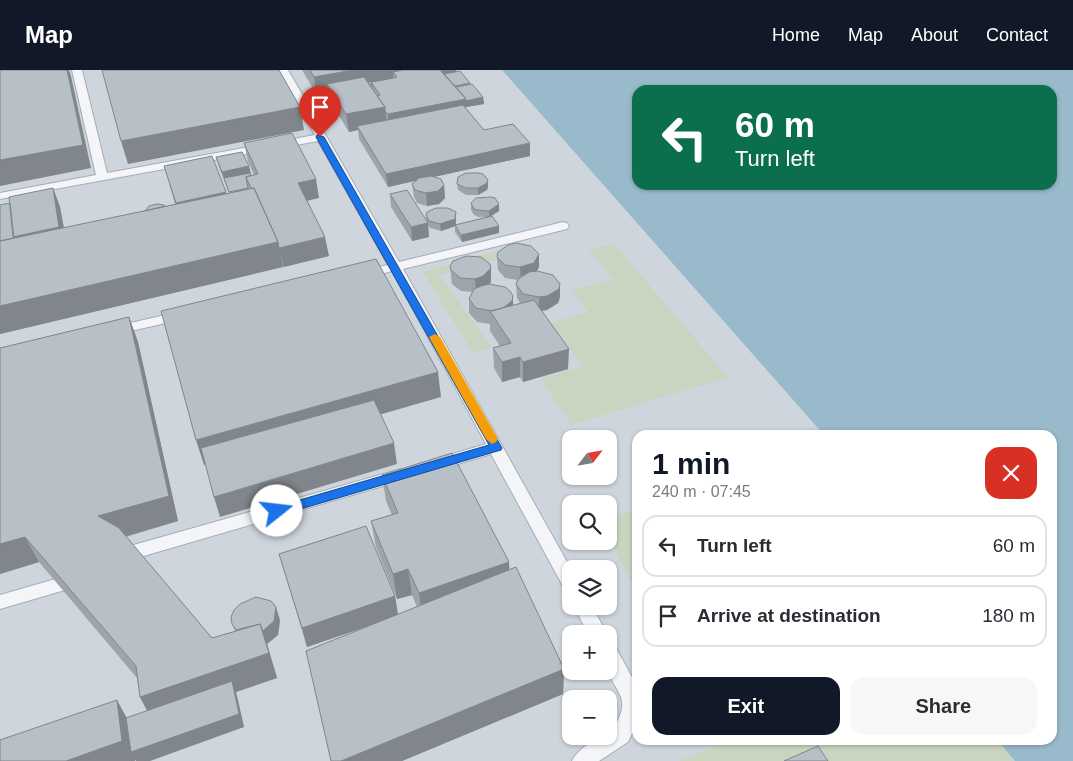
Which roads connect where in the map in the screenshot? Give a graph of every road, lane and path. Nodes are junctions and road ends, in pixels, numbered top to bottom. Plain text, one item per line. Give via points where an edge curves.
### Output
1 (77, 70) edge
2 (282, 70) edge
3 (320, 137) junction
4 (102, 176) junction
5 (0, 196) edge
6 (563, 226) dead end
7 (396, 267) junction
8 (348, 278) edge
9 (195, 312) edge
10 (100, 334) edge
11 (496, 448) junction
12 (130, 553) edge
13 (562, 569) edge
14 (59, 585) edge
15 (0, 602) edge
16 (617, 669) edge
17 (632, 700) edge
18 (632, 709) edge
19 (582, 761) edge

1 - 4 lane
2 - 3 lane
3 - 4 lane
3 - 7 lane
4 - 5 lane
6 - 7 lane
7 - 8 lane
7 - 11 lane
9 - 10 lane
11 - 12 lane
11 - 13 lane
14 - 15 lane
16 - 17 lane
18 - 19 lane via 621,735

